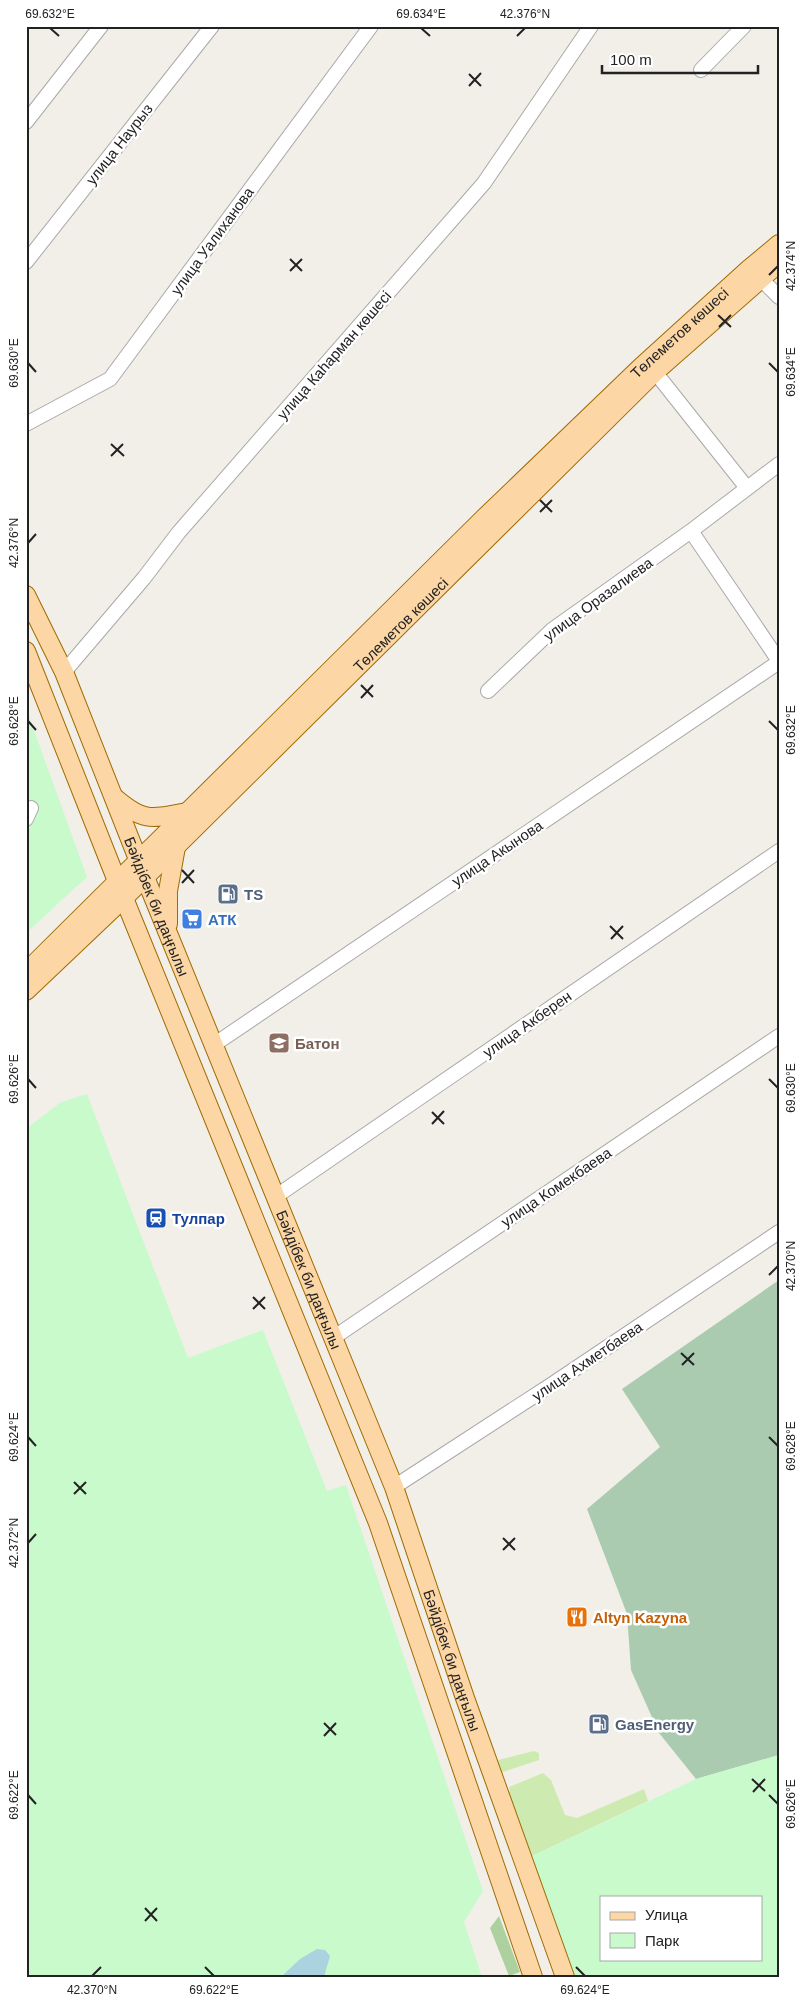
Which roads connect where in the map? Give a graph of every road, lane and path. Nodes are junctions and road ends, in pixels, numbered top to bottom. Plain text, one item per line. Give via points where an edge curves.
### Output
1 (101, 26) edge
2 (212, 26) edge
3 (371, 26) edge
4 (591, 26) edge
5 (744, 26) edge
6 (701, 70) dead end
7 (26, 122) edge
8 (779, 244) edge
9 (26, 262) edge
10 (779, 263) edge
11 (760, 278) junction
12 (779, 297) edge
13 (655, 372) junction
14 (26, 424) edge
15 (779, 464) edge
16 (747, 488) junction
17 (690, 531) junction
18 (26, 595) edge
19 (26, 651) edge
20 (779, 662) edge
21 (64, 672) junction
22 (488, 691) dead end
23 (113, 796) junction
24 (187, 812) junction
25 (176, 847) junction
26 (779, 851) edge
27 (139, 860) junction
28 (145, 877) junction
29 (117, 881) junction
30 (124, 898) junction
31 (168, 932) junction
32 (26, 972) edge
33 (26, 991) edge
34 (779, 1036) edge
35 (215, 1044) junction
36 (249, 1130) junction
37 (224, 1142) junction
38 (276, 1197) junction
39 (779, 1232) edge
40 (333, 1338) junction
41 (394, 1487) junction
42 (533, 1977) edge
43 (565, 1977) edge

1 - 7 street
2 - 9 street, улица Наурыз
3 - 14 street, улица Уалиханова via 110,379
4 - 21 street, улица Каһарман көшесі via 484,183 179,532
5 - 6 street
8 - 24 main road, Төлеметов көшесі via 633,375
10 - 11 main road, Төлеметов көшесі
11 - 12 street
11 - 13 main road, Төлеметов көшесі
13 - 16 street
13 - 25 main road, Төлеметов көшесі
15 - 16 street, улица Оразалиева
16 - 17 street, улица Оразалиева
17 - 20 street
17 - 22 street, улица Оразалиева via 552,630
18 - 21 main road, Бәйдібек би даңғылы
19 - 29 main road, Бәйдібек би даңғылы
20 - 35 street, улица Акынова
21 - 23 main road, Бәйдібек би даңғылы
23 - 24 main road via 136,814 148,817
23 - 27 main road, Бәйдібек би даңғылы
24 - 27 main road, Төлеметов көшесі
25 - 28 main road, Төлеметов көшесі
25 - 31 main road via 168,891
26 - 38 street, улица Акберен
27 - 28 main road, Бәйдібек би даңғылы
27 - 29 main road, Төлеметов көшесі
28 - 30 main road, Төлеметов көшесі
28 - 31 main road, Бәйдібек би даңғылы
29 - 30 main road, Бәйдібек би даңғылы
29 - 32 main road, Төлеметов көшесі
30 - 33 main road, Төлеметов көшесі
30 - 37 main road, Бәйдібек би даңғылы
31 - 35 main road, Бәйдібек би даңғылы
34 - 40 street, улица Комекбаева
35 - 36 main road, Бәйдібек би даңғылы
36 - 37 main road
36 - 38 main road, Бәйдібек би даңғылы
37 - 42 main road, Бәйдібек би даңғылы via 378,1523
38 - 40 main road, Бәйдібек би даңғылы
39 - 41 street, улица Ахметбаева
40 - 41 main road, Бәйдібек би даңғылы
41 - 43 main road, Бәйдібек би даңғылы

